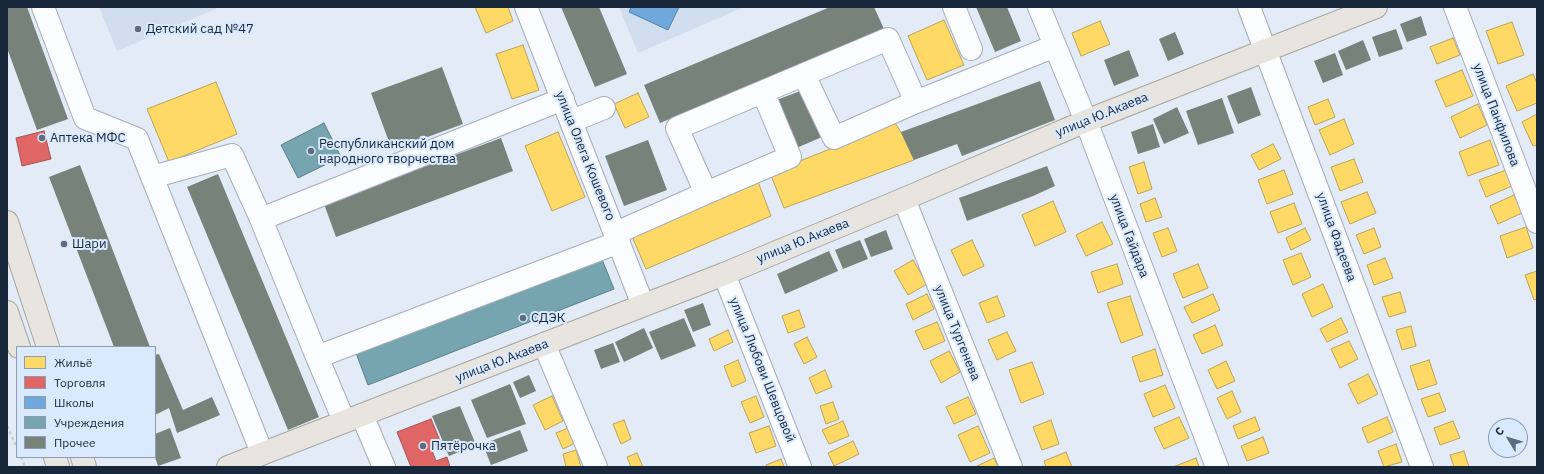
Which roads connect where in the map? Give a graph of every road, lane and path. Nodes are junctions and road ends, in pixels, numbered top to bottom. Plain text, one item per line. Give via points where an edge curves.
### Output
1 (43, 7) edge
2 (526, 7) edge
3 (954, 7) edge
4 (1039, 7) edge
5 (1249, 7) edge
6 (1376, 7) edge
7 (1455, 7) edge
8 (1055, 46) junction
9 (971, 49) dead end
10 (1267, 50) junction
11 (804, 75) junction
12 (764, 92) junction
13 (563, 99) junction
14 (916, 102) junction
15 (604, 108) dead end
16 (572, 121) junction
17 (1086, 121) junction
18 (152, 177) junction
19 (706, 193) junction
20 (904, 199) junction
21 (261, 219) junction
22 (7, 222) edge
23 (1537, 222) edge
24 (618, 237) junction
25 (724, 274) junction
26 (643, 305) junction
27 (7, 312) edge
28 (544, 344) junction
29 (18, 346) edge
30 (48, 346) edge
31 (317, 357) junction
32 (353, 418) junction
33 (7, 426) edge
34 (16, 446) edge
35 (262, 453) junction
36 (228, 467) edge
37 (384, 467) edge
38 (596, 467) edge
39 (800, 467) edge
40 (1011, 467) edge
41 (1217, 467) edge
42 (1422, 467) edge

1 - 18 street via 85,118 137,139
2 - 13 street, улица Олега Кошевого
3 - 9 street
4 - 8 street, улица Гайдара
5 - 10 street, улица Фадеева
6 - 10 main road, улица Ю.Акаева
7 - 23 street, улица Панфилова
8 - 14 street
8 - 17 street, улица Гайдара
10 - 17 main road, улица Ю.Акаева
10 - 42 street, улица Фадеева
11 - 12 street
11 - 14 street via 888,40
11 - 14 street via 834,138
12 - 19 street via 790,157
12 - 19 street via 677,128
13 - 16 street, улица Олега Кошевого
13 - 21 street
15 - 16 street
16 - 24 street, улица Олега Кошевого
17 - 20 main road, улица Ю.Акаева
17 - 41 street, улица Гайдара
18 - 21 street via 232,155
18 - 35 street
19 - 24 street
20 - 25 main road, улица Ю.Акаева
20 - 40 street, улица Тургенева
21 - 31 street
22 - 30 main road
24 - 26 street, улица Олега Кошевого
24 - 31 street
25 - 26 main road, улица Ю.Акаева
25 - 39 street, улица Любови Шевцовой
26 - 28 main road, улица Ю.Акаева
27 - 29 main road
28 - 32 main road, улица Ю.Акаева
28 - 38 street
31 - 32 street
32 - 35 main road, улица Ю.Акаева
32 - 37 street
33 - 34 path
35 - 36 main road, улица Ю.Акаева

